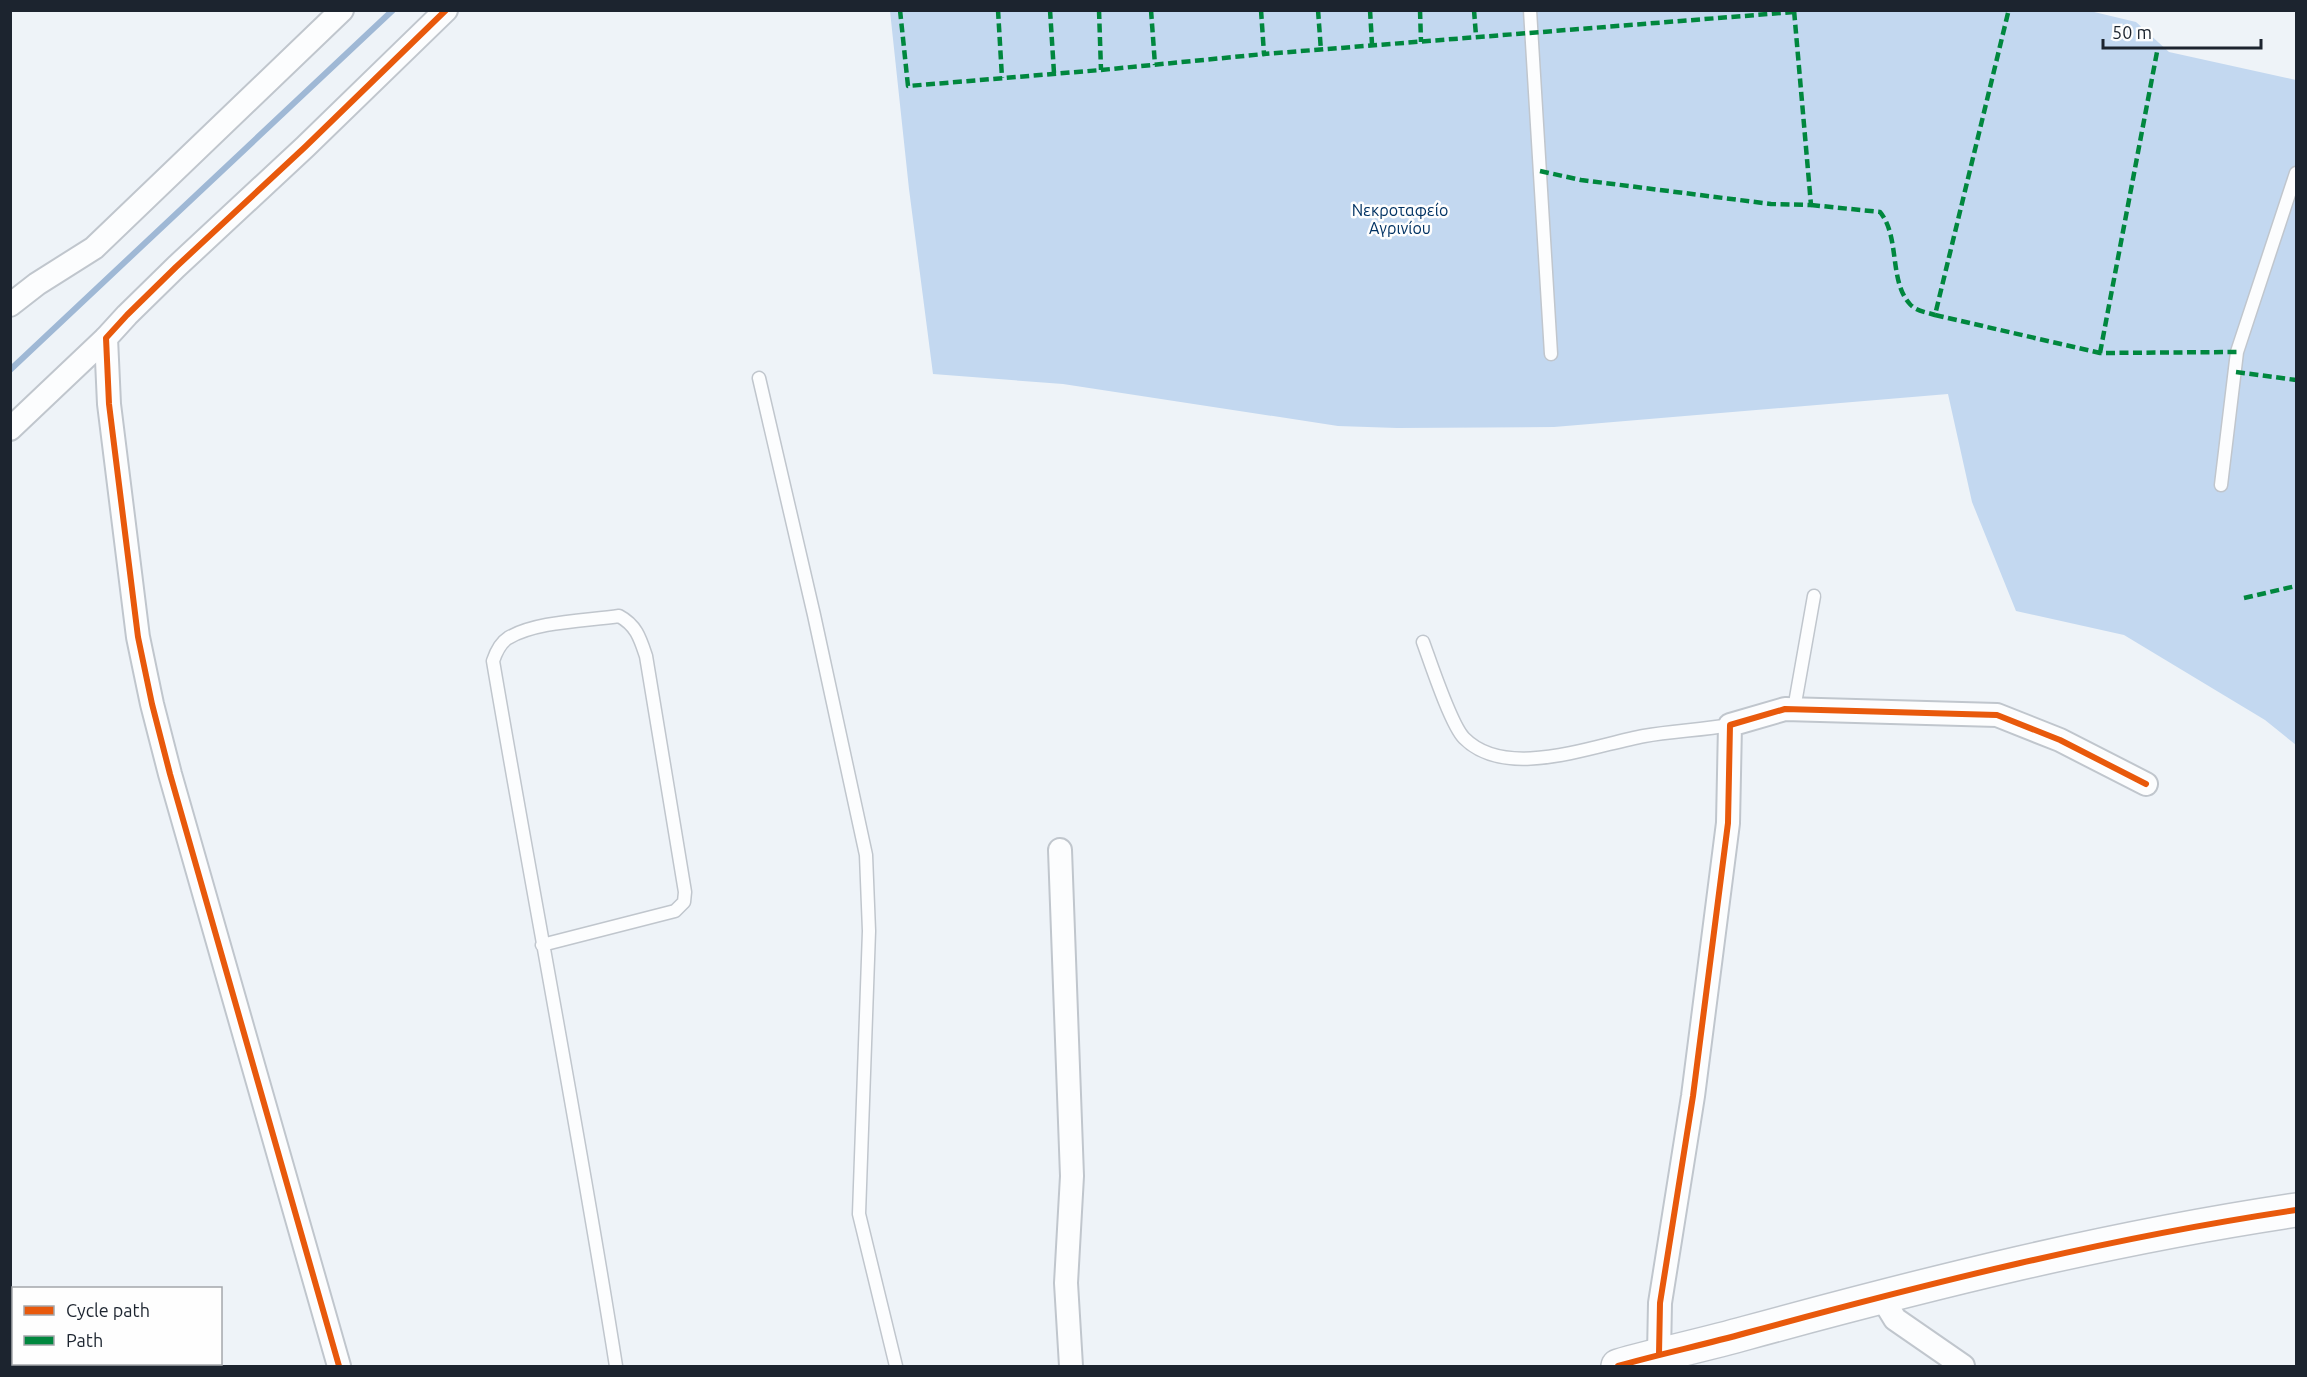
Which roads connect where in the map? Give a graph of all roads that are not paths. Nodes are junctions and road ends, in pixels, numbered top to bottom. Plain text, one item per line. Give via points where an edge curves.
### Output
1 (342, 10) edge
2 (446, 10) edge
3 (1530, 10) edge
4 (2296, 173) edge
5 (10, 305) edge
6 (106, 338) junction
7 (1551, 354) dead end
8 (759, 378) dead end
9 (10, 429) edge
10 (2221, 485) dead end
11 (1814, 596) dead end
12 (1423, 642) dead end
13 (1794, 709) junction
14 (1730, 725) junction
15 (2146, 784) dead end
16 (1060, 850) dead end
17 (542, 945) junction
18 (2296, 1210) edge
19 (1881, 1296) junction
20 (1659, 1354) junction
21 (339, 1366) edge
22 (616, 1366) edge
23 (896, 1366) edge
24 (1071, 1366) edge
25 (1618, 1366) edge
26 (1963, 1366) edge

1 - 5 street via 94,248
2 - 6 street via 332,123 168,274
3 - 7 lane
4 - 10 lane via 2237,352
6 - 9 street
6 - 21 street via 109,404 126,551 152,704
8 - 23 lane via 866,855 869,931 859,1214
11 - 13 lane
12 - 14 lane via 1458,731 1471,744 1495,754 1540,759 1638,737
13 - 14 street
13 - 15 street via 1997,716 2060,740
14 - 20 street via 1728,823 1693,1096 1660,1303
16 - 24 street via 1072,1176 1066,1283
17 - 17 lane via 493,661 508,638 538,627 619,616 638,632 646,656 684,902 675,911
17 - 22 lane
18 - 19 street via 2058,1253
19 - 20 street
19 - 26 street via 1895,1319
20 - 25 street

